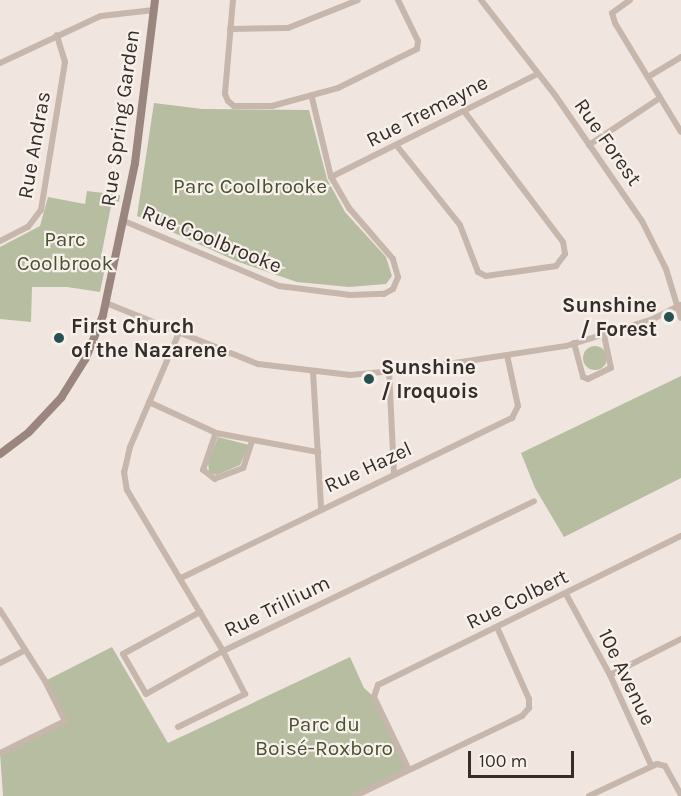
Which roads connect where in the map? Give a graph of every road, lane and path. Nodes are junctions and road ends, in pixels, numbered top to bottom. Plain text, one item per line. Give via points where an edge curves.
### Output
1 (154, 0) edge
2 (233, 0) edge
3 (358, 0) edge
4 (398, 0) edge
5 (481, 0) edge
6 (630, 0) edge
7 (154, 10) junction
8 (230, 29) junction
9 (57, 35) junction
10 (681, 57) edge
11 (0, 63) edge
12 (538, 74) junction
13 (648, 77) junction
14 (312, 98) junction
15 (660, 98) junction
16 (464, 111) junction
17 (681, 130) edge
18 (589, 145) junction
19 (397, 146) junction
20 (331, 177) junction
21 (124, 221) junction
22 (0, 241) edge
23 (106, 303) junction
24 (679, 306) edge
25 (681, 318) edge
26 (178, 334) junction
27 (604, 336) junction
28 (574, 343) junction
29 (507, 355) junction
30 (390, 371) junction
31 (313, 372) junction
32 (149, 402) junction
33 (216, 433) junction
34 (252, 441) junction
35 (318, 452) junction
36 (0, 454) edge
37 (394, 473) junction
38 (534, 501) dead end
39 (321, 508) junction
40 (681, 536) edge
41 (181, 578) junction
42 (566, 594) junction
43 (0, 610) edge
44 (200, 612) junction
45 (497, 627) junction
46 (681, 639) edge
47 (25, 650) junction
48 (223, 651) junction
49 (0, 663) edge
50 (610, 675) junction
51 (177, 727) dead end
52 (0, 753) edge
53 (651, 765) junction
54 (408, 768) junction
55 (681, 795) edge
56 (355, 796) edge
57 (589, 796) edge

1 - 7 street, Rue Spring Garden
2 - 8 street
3 - 8 street via 288,28
4 - 14 street via 418,41 417,49
5 - 12 street, Rue Forest
6 - 13 street via 612,14
7 - 9 street via 108,14
7 - 21 street, Rue Spring Garden
8 - 14 street via 225,94 234,106 272,106
9 - 11 street
9 - 22 street, Rue Andras via 65,62 41,210 28,227
10 - 13 street
12 - 16 street, Rue Tremayne
12 - 18 street, Rue Forest
13 - 15 street
14 - 20 street, Rue Coolbrooke
15 - 17 street
15 - 18 street
16 - 19 street, Rue Tremayne
16 - 19 street via 564,242 565,254 556,266 486,276 478,272 460,225
18 - 24 street, Rue Forest via 642,221
19 - 20 street, Rue Tremayne
20 - 21 street, Rue Coolbrooke via 349,208 393,259 398,277 393,289 384,294 350,295 279,286
21 - 23 street, Rue Spring Garden
23 - 26 street via 151,318
23 - 36 street, Rue Spring Garden via 90,349 69,387 36,426
24 - 25 street, Rue Forest
24 - 27 street
26 - 31 street via 258,364
26 - 32 street, Rue Trillium
27 - 28 street
27 - 28 street via 611,368 588,379 583,377
28 - 29 street
29 - 30 street
29 - 37 street, Rue Hazel via 517,414
30 - 31 street via 350,375
30 - 37 street
31 - 35 street
32 - 33 street
32 - 41 street, Rue Trillium via 126,460 125,481
33 - 34 street
33 - 34 street via 203,470 215,479 243,468
34 - 35 street
35 - 39 street
37 - 39 street, Rue Hazel
38 - 48 street, Rue Trillium
39 - 41 street, Rue Hazel
40 - 42 street, Rue Colbert
41 - 44 street, Rue Trillium
42 - 45 street, Rue Colbert
42 - 50 street, 10e Avenue
43 - 47 street
44 - 48 street, Rue Trillium
44 - 48 street via 123,654 146,694
45 - 54 street via 529,699 528,708 522,716
45 - 54 street, Rue Colbert via 378,685 374,697
46 - 50 street
47 - 49 street
47 - 52 street via 65,721
48 - 51 street via 245,694
50 - 53 street, 10e Avenue
53 - 55 street via 666,766
53 - 57 street
54 - 56 street

